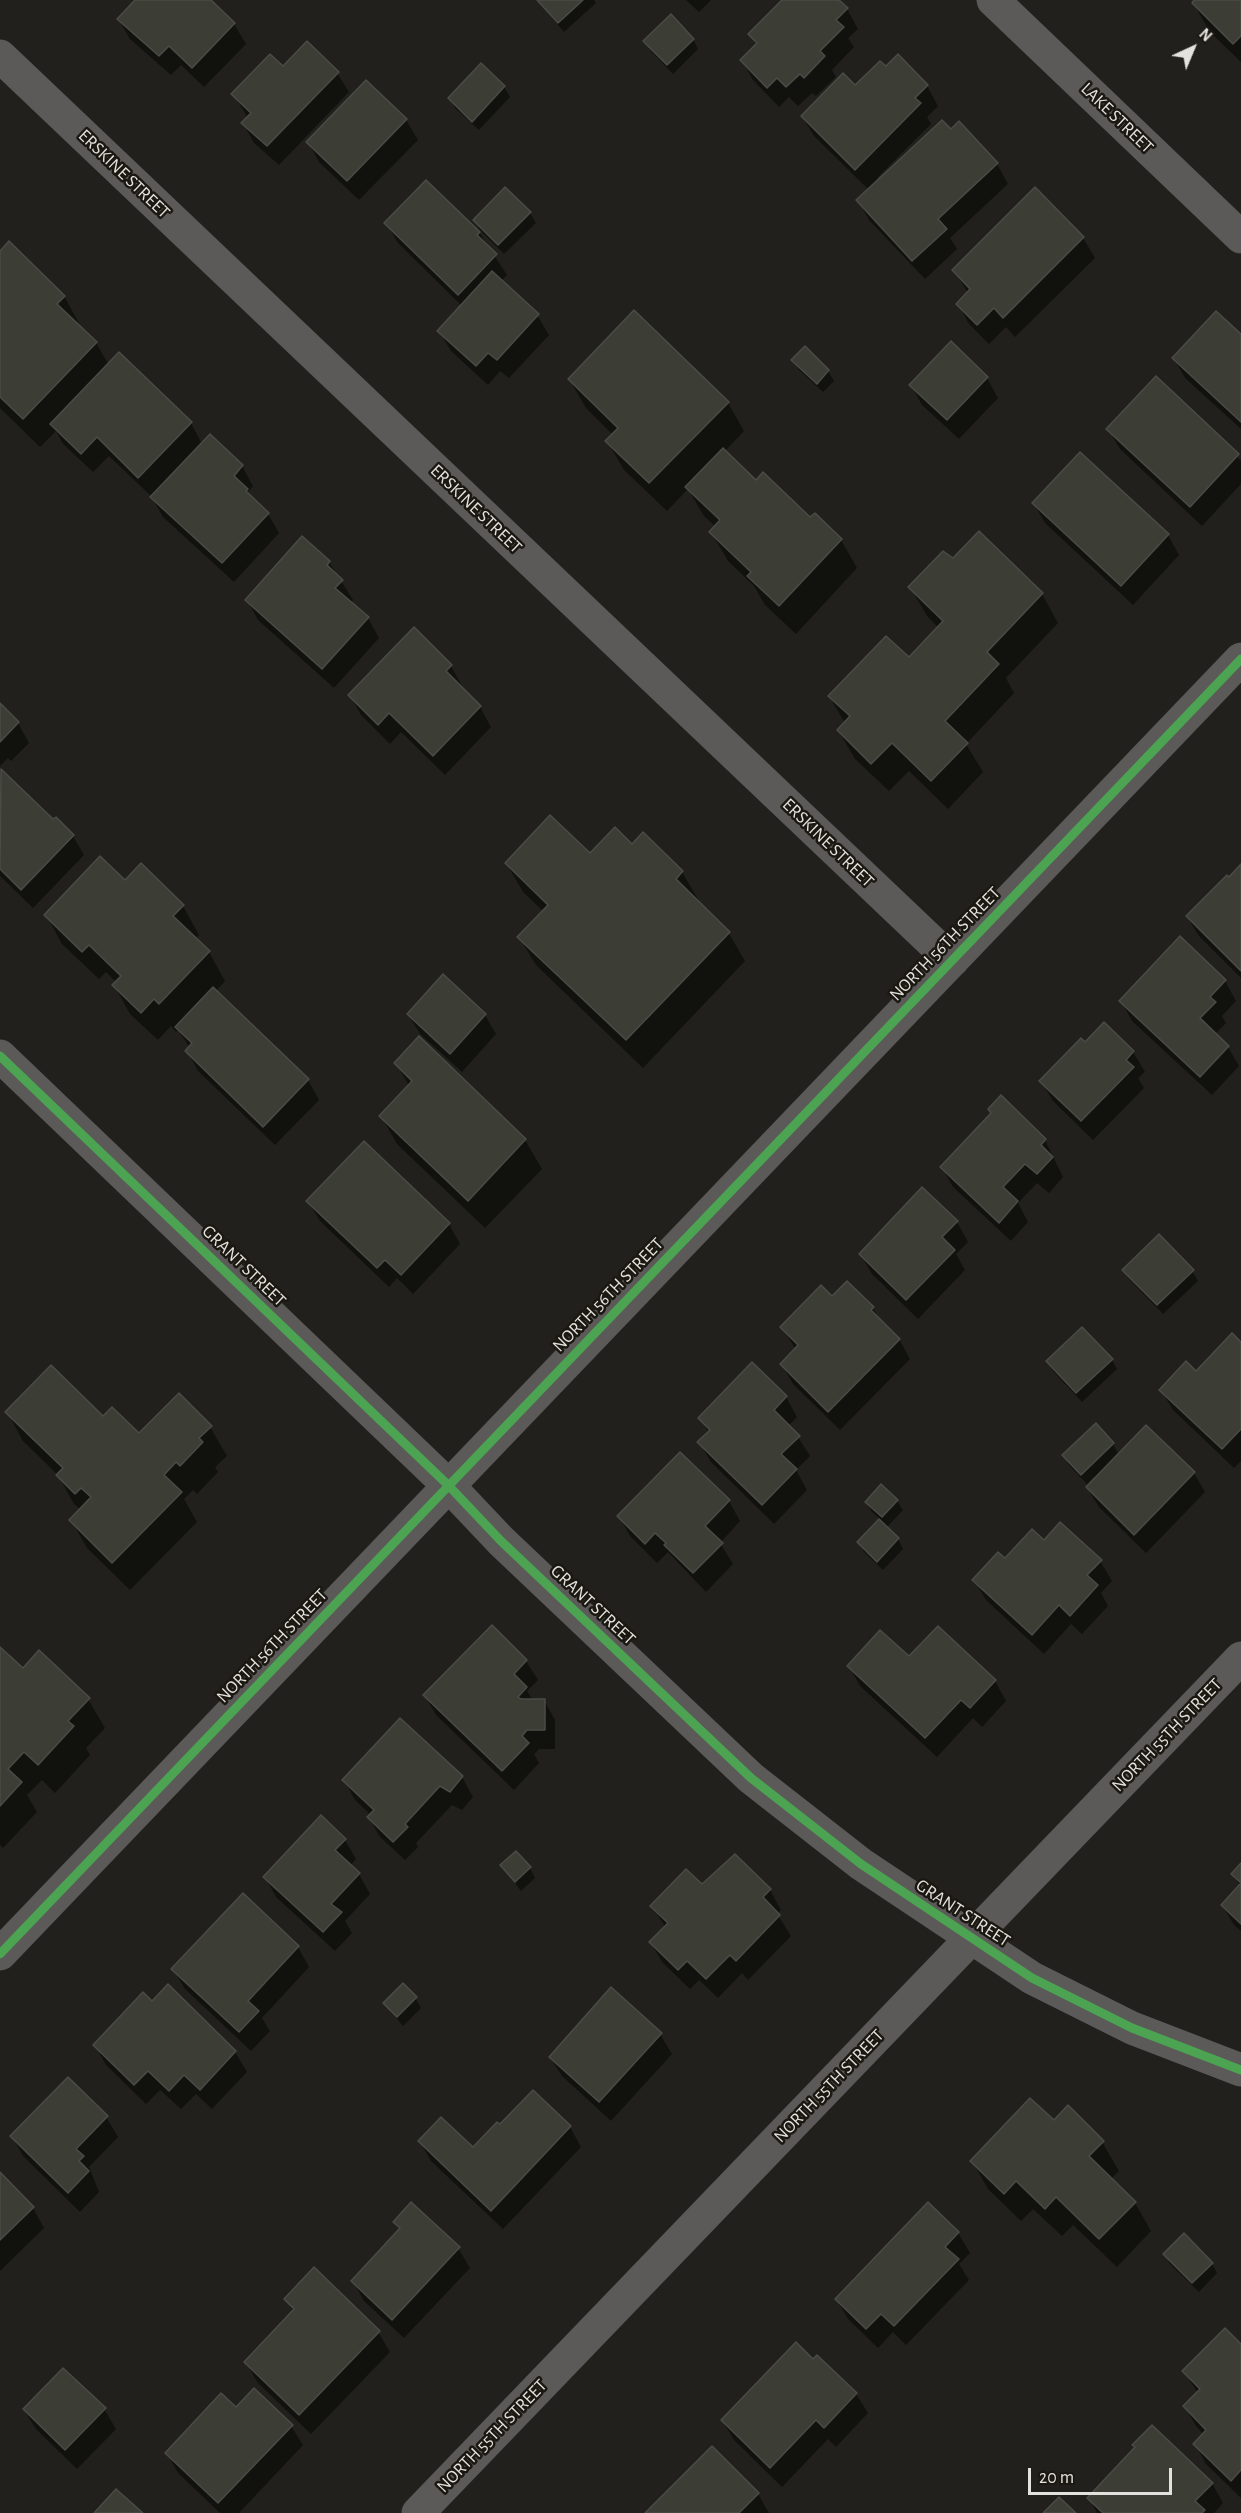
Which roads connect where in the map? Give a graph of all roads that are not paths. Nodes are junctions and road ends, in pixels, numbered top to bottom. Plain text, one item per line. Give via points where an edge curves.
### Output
1 (993, 0) edge
2 (0, 56) edge
3 (1241, 237) edge
4 (1241, 660) edge
5 (952, 961) junction
6 (0, 1056) edge
7 (448, 1485) junction
8 (1241, 1658) edge
9 (971, 1938) junction
10 (0, 1954) edge
11 (1241, 2070) edge
12 (418, 2513) edge

1 - 3 street, LAKE STREET
2 - 5 street, ERSKINE STREET
4 - 5 street, NORTH 56TH STREET
5 - 7 street, NORTH 56TH STREET
6 - 7 street, GRANT STREET
7 - 9 street, GRANT STREET via 751,1778 861,1864
7 - 10 street, NORTH 56TH STREET
8 - 9 street, NORTH 55TH STREET
9 - 11 street, GRANT STREET via 1032,1978 1132,2028
9 - 12 street, NORTH 55TH STREET

